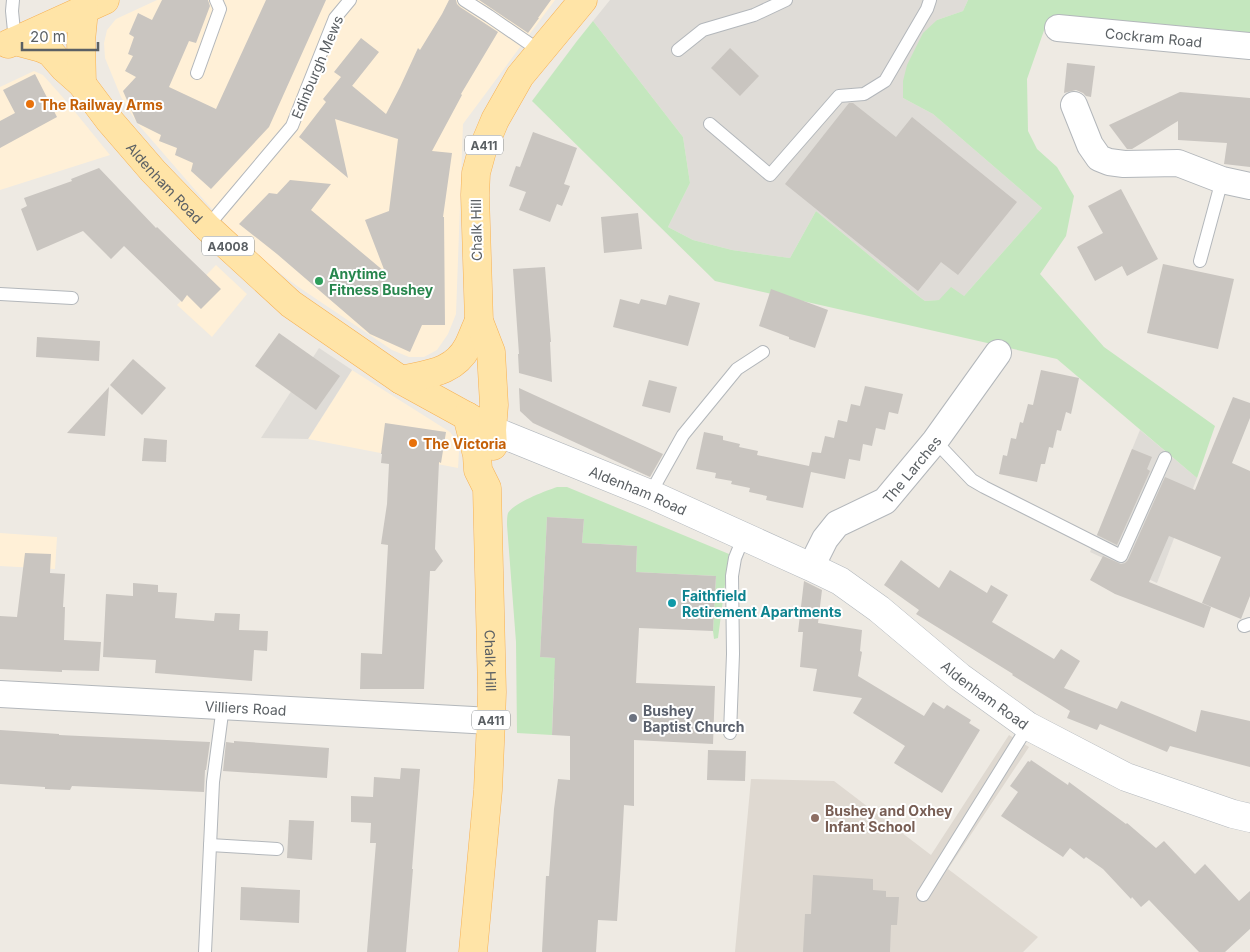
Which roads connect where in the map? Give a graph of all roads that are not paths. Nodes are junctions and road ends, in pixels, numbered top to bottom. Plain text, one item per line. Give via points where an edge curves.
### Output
1 (13, 0) edge
2 (216, 0) edge
3 (350, 0) edge
4 (464, 0) edge
5 (583, 0) edge
6 (786, 0) edge
7 (930, 0) edge
8 (94, 5) edge
9 (1058, 28) dead end
10 (8, 44) edge
11 (1250, 46) edge
12 (678, 50) dead end
13 (540, 51) junction
14 (197, 73) dead end
15 (82, 84) junction
16 (1074, 105) dead end
17 (710, 124) dead end
18 (1222, 180) junction
19 (1250, 186) edge
20 (207, 227) junction
21 (1200, 261) dead end
22 (0, 294) edge
23 (72, 298) dead end
24 (478, 321) junction
25 (763, 352) dead end
26 (998, 353) dead end
27 (401, 380) junction
28 (467, 416) junction
29 (492, 430) junction
30 (935, 441) junction
31 (1165, 458) dead end
32 (487, 488) junction
33 (650, 494) junction
34 (744, 536) junction
35 (810, 567) junction
36 (0, 694) edge
37 (223, 706) junction
38 (491, 721) junction
39 (1028, 726) junction
40 (730, 733) dead end
41 (1250, 818) edge
42 (210, 845) junction
43 (277, 849) dead end
44 (923, 895) dead end
45 (205, 952) edge
46 (473, 952) edge

1 - 10 lane
2 - 14 lane via 220,8
3 - 20 lane, Edinburgh Mews via 335,18 292,126
4 - 13 lane
5 - 13 main road, Chalk Hill / A411
6 - 12 lane via 754,15 703,30
7 - 17 lane via 885,81 864,94 839,96 770,175
8 - 10 main road
8 - 15 main road via 81,41
9 - 11 street, Cockram Road
10 - 15 main road, Aldenham Road / A4008 via 50,52
13 - 24 main road, Chalk Hill / A411 via 520,76 495,120 476,173
15 - 20 main road, Aldenham Road / A4008 via 147,164
16 - 18 street via 1090,145 1099,158 1124,164 1178,162
18 - 19 street
18 - 21 lane
20 - 27 main road, Aldenham Road / A4008 via 291,304
22 - 23 lane
24 - 27 main road via 461,356 444,370
24 - 29 main road, Chalk Hill / A411 via 491,352
25 - 33 lane via 738,369 683,435
26 - 30 street, The Larches
27 - 28 main road, Aldenham Road / A4008
28 - 29 main road, Aldenham Road / A4008
28 - 32 main road, Chalk Hill / A411 via 478,470
29 - 32 main road, Chalk Hill / A411 via 495,473
29 - 33 main road, Aldenham Road
30 - 31 lane via 972,480 1121,556
30 - 35 street, The Larches via 885,501 837,524
32 - 38 main road, Chalk Hill / A411
33 - 34 main road, Aldenham Road
34 - 35 main road, Aldenham Road
34 - 40 lane via 732,576
35 - 39 main road, Aldenham Road via 840,581 960,677
36 - 37 street, Villiers Road
37 - 38 street, Villiers Road
37 - 42 lane via 213,782
38 - 46 main road, Chalk Hill / A411
39 - 41 main road, Aldenham Road via 1126,777
39 - 44 lane
42 - 43 lane
42 - 45 lane

